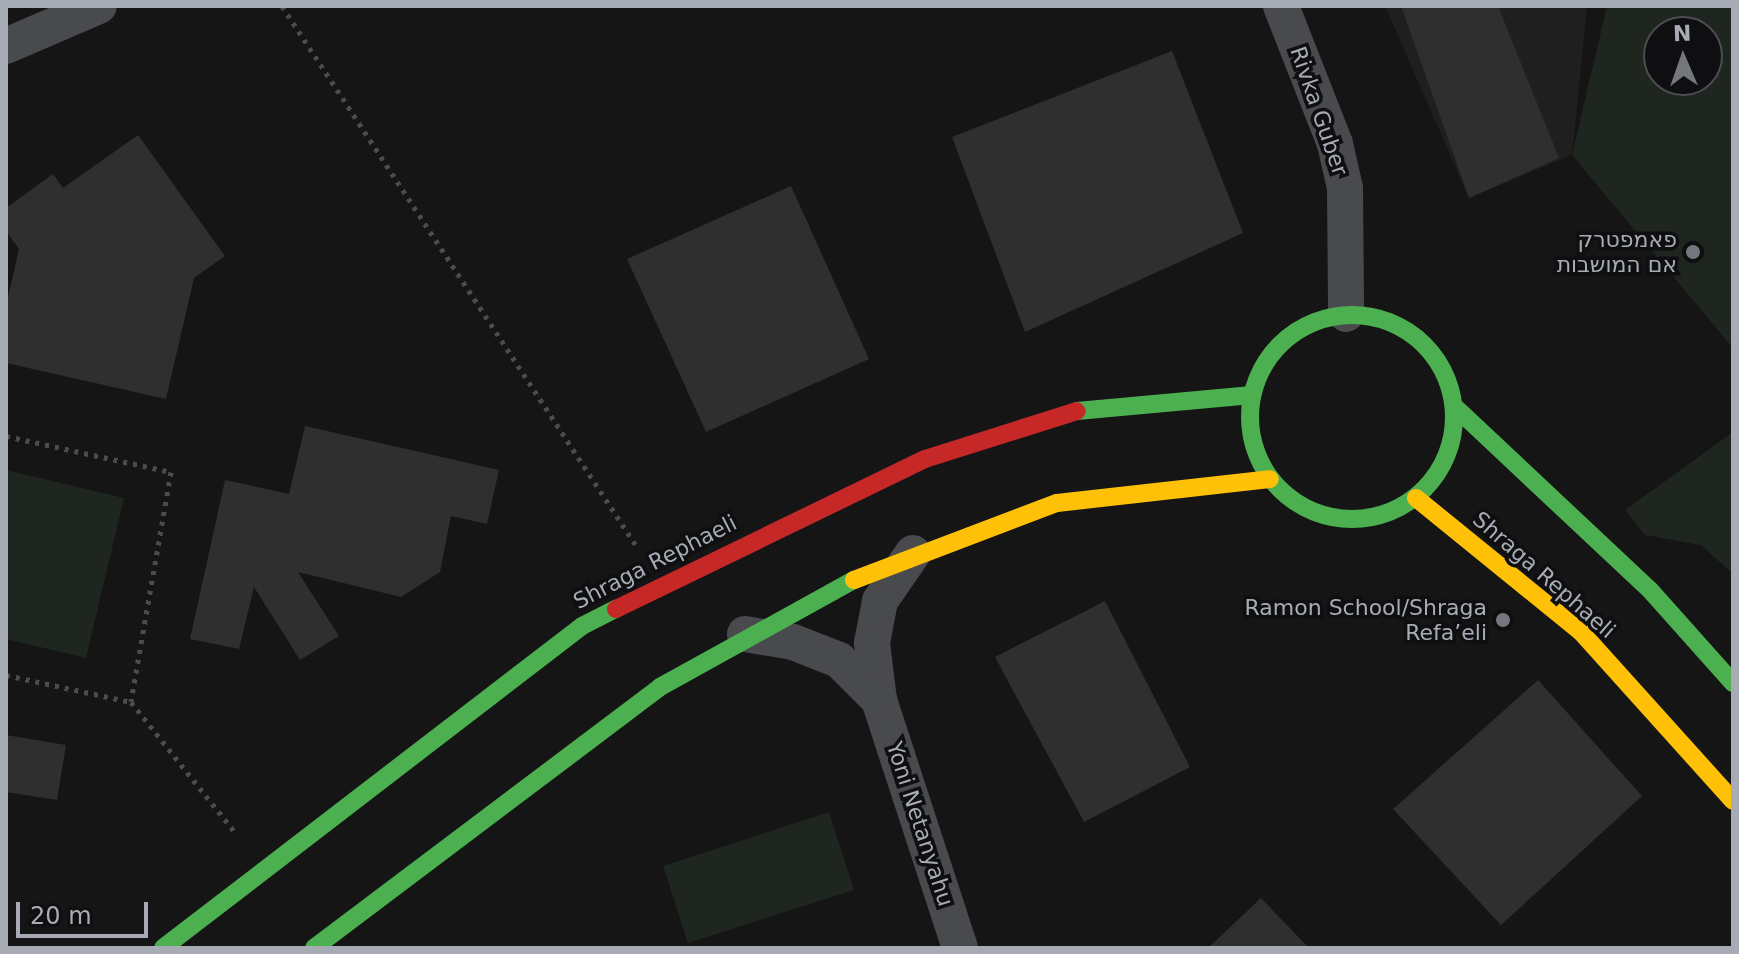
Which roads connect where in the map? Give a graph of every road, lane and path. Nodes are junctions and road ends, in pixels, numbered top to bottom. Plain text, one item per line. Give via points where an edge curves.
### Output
1 (99, 6) edge
2 (282, 6) edge
3 (1281, 6) edge
4 (6, 46) edge
5 (1346, 314) junction
6 (1252, 395) junction
7 (1455, 407) junction
8 (6, 436) edge
9 (1270, 479) junction
10 (1416, 498) junction
11 (913, 553) junction
12 (662, 585) junction
13 (745, 634) junction
14 (6, 675) edge
15 (1733, 683) edge
16 (879, 700) junction
17 (131, 702) junction
18 (1733, 801) edge
19 (264, 870) junction
20 (163, 948) edge
21 (314, 948) edge
22 (960, 948) edge

1 - 4 street
2 - 12 path
3 - 5 street, Rivka Guber via 1335,144 1345,188
5 - 6 street via 1314,322 1285,339 1264,364
5 - 7 street via 1407,330 1431,350
6 - 9 street via 1256,453
6 - 12 street, Shraga Rephaeli via 1070,412 925,459
7 - 10 street via 1453,441 1439,472
7 - 15 street via 1650,590
8 - 17 path via 171,472
9 - 10 street via 1294,502 1323,516 1377,516
9 - 11 street via 1057,503
10 - 18 street, Shraga Rephaeli via 1581,632
11 - 13 street
11 - 16 street, Yoni Netanyahu via 880,601 872,643
12 - 19 street, Shraga Rephaeli via 582,626
13 - 16 street, Yoni Netanyahu via 793,642 839,660
13 - 21 street via 660,687
14 - 17 path
16 - 22 street, Yoni Netanyahu
17 - 19 path
19 - 20 street, Shraga Rephaeli

